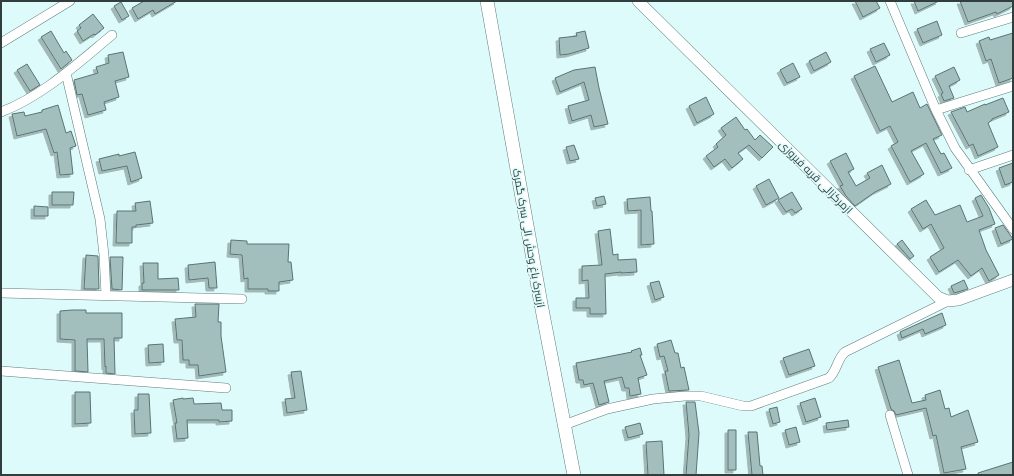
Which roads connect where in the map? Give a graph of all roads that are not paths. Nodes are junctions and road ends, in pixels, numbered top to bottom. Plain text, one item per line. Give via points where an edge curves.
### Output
1 (70, 1) edge
2 (487, 1) edge
3 (638, 1) edge
4 (890, 1) edge
5 (1013, 17) edge
6 (961, 33) dead end
7 (112, 35) dead end
8 (1, 42) edge
9 (66, 73) junction
10 (1013, 86) edge
11 (936, 110) junction
12 (1, 112) edge
13 (1013, 155) edge
14 (969, 170) junction
15 (1012, 226) edge
16 (1013, 280) edge
17 (1, 293) edge
18 (106, 295) junction
19 (242, 299) dead end
20 (948, 302) junction
21 (1, 371) edge
22 (226, 388) dead end
23 (890, 415) dead end
24 (564, 425) junction
25 (574, 475) edge
26 (908, 475) edge

1 - 8 street
2 - 24 main road, ازسرک باغ وحش الی سرک گمرک
3 - 20 street, ازمرکزالی قریه فیروزی via 938,297
4 - 11 street
5 - 6 street
7 - 9 street
9 - 12 street via 12,108
9 - 18 street via 100,218
10 - 11 street
11 - 14 street via 954,148
13 - 14 street
14 - 15 street
16 - 20 street
17 - 18 street
18 - 19 street
20 - 24 street via 845,352 829,378 751,406 701,396 653,399 607,409
21 - 22 street
23 - 26 street
24 - 25 main road, ازسرک باغ وحش الی سرک گمرک

